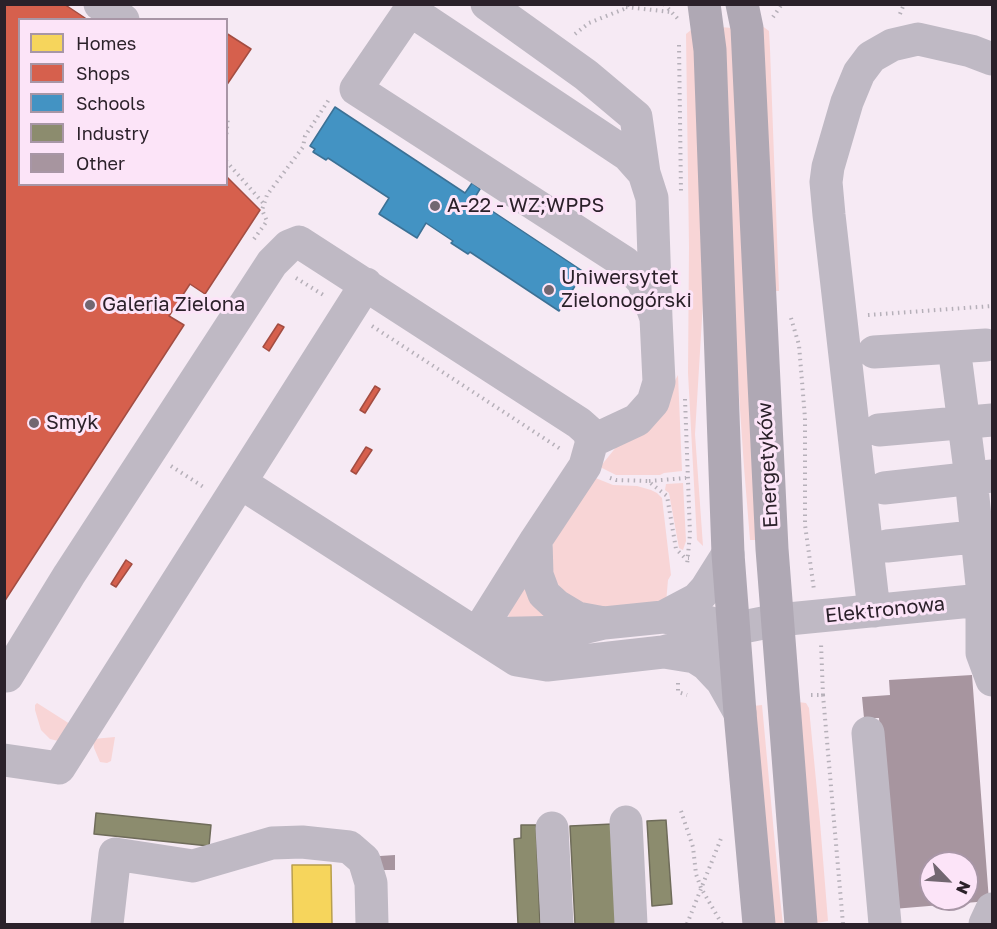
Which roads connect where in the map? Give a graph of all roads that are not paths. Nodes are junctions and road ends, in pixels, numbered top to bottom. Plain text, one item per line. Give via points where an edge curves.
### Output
1 (100, 4) edge
2 (488, 4) edge
3 (411, 7) edge
4 (691, 12) edge
5 (748, 12) edge
6 (120, 18) edge
7 (993, 59) edge
8 (644, 173) junction
9 (366, 284) junction
10 (656, 318) junction
11 (873, 352) dead end
12 (978, 422) edge
13 (879, 430) dead end
14 (578, 446) junction
15 (982, 477) edge
16 (241, 483) junction
17 (884, 488) dead end
18 (984, 536) edge
19 (536, 540) junction
20 (887, 546) dead end
21 (728, 554) junction
22 (988, 599) edge
23 (874, 611) junction
24 (663, 617) junction
25 (778, 620) junction
26 (604, 623) junction
27 (733, 629) junction
28 (477, 634) junction
29 (663, 652) junction
30 (7, 676) dead end
31 (993, 680) edge
32 (740, 713) junction
33 (868, 733) dead end
34 (4, 760) edge
35 (626, 822) dead end
36 (552, 828) dead end
37 (993, 909) edge
38 (107, 924) edge
39 (372, 924) edge
40 (557, 924) edge
41 (631, 924) edge
42 (759, 924) edge
43 (801, 924) edge
44 (885, 924) edge
45 (985, 924) edge

1 - 6 street
2 - 8 street via 586,75 636,117
3 - 8 street via 628,155
3 - 10 street via 356,89 624,262 643,281
4 - 21 main road via 710,50
5 - 25 main road, Energetyków
7 - 23 street via 918,39 882,49 859,73 828,167 826,182 840,318
8 - 10 street via 652,198
9 - 14 street via 579,423 588,431
9 - 16 street
9 - 30 street via 299,242 272,263
10 - 14 street via 659,382 653,402 637,420
11 - 12 street via 970,346
12 - 13 street
12 - 15 street
14 - 19 street via 585,466
15 - 17 street
15 - 18 street
16 - 28 street
16 - 34 street via 59,768
18 - 20 street
18 - 22 street
19 - 26 street via 537,575 544,594 578,618
19 - 28 street
21 - 24 street via 697,598
21 - 27 main road
22 - 23 street, Elektronowa
22 - 31 street via 982,653
23 - 25 street, Elektronowa
24 - 26 street
24 - 27 street
25 - 27 street, Elektronowa
25 - 43 main road, Energetyków
26 - 28 street via 566,632
27 - 29 street
27 - 32 main road
28 - 29 street via 517,660 547,665
29 - 32 street via 694,657 706,664 722,681
32 - 42 main road
33 - 44 street
35 - 41 street
36 - 40 street
37 - 45 street
38 - 39 street via 115,854 193,866 272,843 302,842 349,847 364,860 371,883

